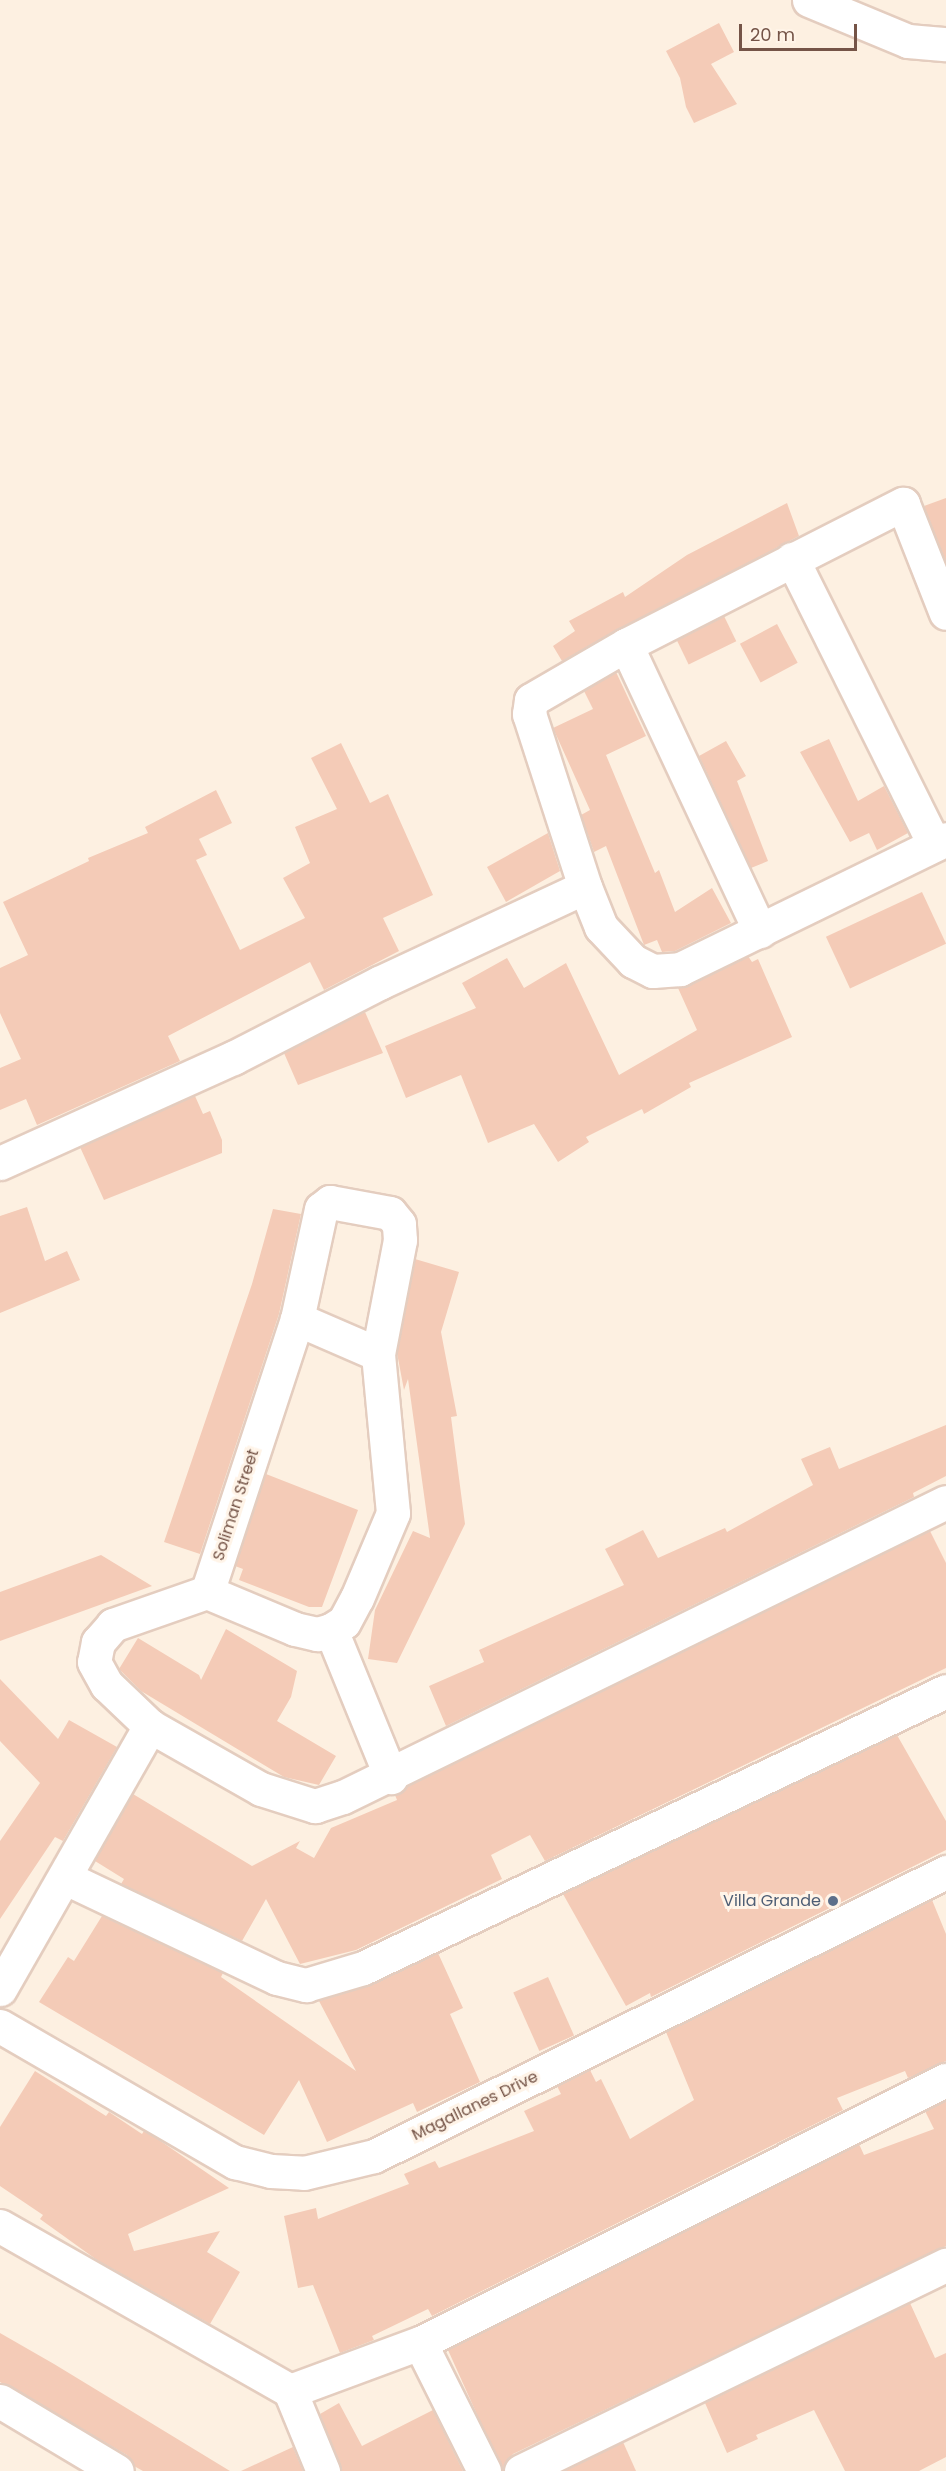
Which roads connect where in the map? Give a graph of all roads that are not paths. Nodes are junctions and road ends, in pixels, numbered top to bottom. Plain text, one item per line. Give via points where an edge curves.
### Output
1 (809, 0) edge
2 (946, 44) edge
3 (792, 559) junction
4 (946, 613) edge
5 (626, 645) junction
6 (940, 842) edge
7 (585, 887) junction
8 (760, 931) junction
9 (0, 1163) edge
10 (297, 1319) junction
11 (378, 1354) junction
12 (946, 1502) edge
13 (207, 1592) junction
14 (331, 1630) junction
15 (946, 1691) edge
16 (150, 1726) junction
17 (391, 1777) junction
18 (946, 1872) edge
19 (66, 1878) junction
20 (0, 1989) edge
21 (0, 2026) edge
22 (946, 2080) edge
23 (0, 2226) edge
24 (946, 2265) edge
25 (420, 2343) junction
26 (290, 2391) junction
27 (0, 2401) edge
28 (117, 2471) edge
29 (323, 2471) edge
30 (484, 2471) edge
31 (521, 2471) edge

1 - 2 street via 908,41
3 - 4 street via 903,504
3 - 5 street
3 - 6 street
5 - 7 street via 531,700 529,714
5 - 8 street
6 - 8 street
7 - 8 street via 601,927 633,962 653,971 680,969
7 - 9 street via 379,983 233,1058
10 - 11 street
10 - 11 street, Soliman Street via 321,1209 330,1202 390,1213 399,1224 400,1240
10 - 13 street, Soliman Street
11 - 14 street via 393,1513 357,1598 344,1622
12 - 17 street
13 - 14 street via 295,1629 317,1634
13 - 16 street via 112,1625 98,1642 94,1662 107,1685
14 - 17 street
15 - 19 street via 363,1968 306,1984 277,1978
16 - 17 street via 287,1800 315,1806
16 - 19 street
18 - 21 street, Magallanes Drive via 374,2156 304,2173 271,2171 235,2162
19 - 20 street
22 - 25 street
23 - 26 street
24 - 31 street
25 - 26 street
25 - 30 street
26 - 29 street
27 - 28 street

